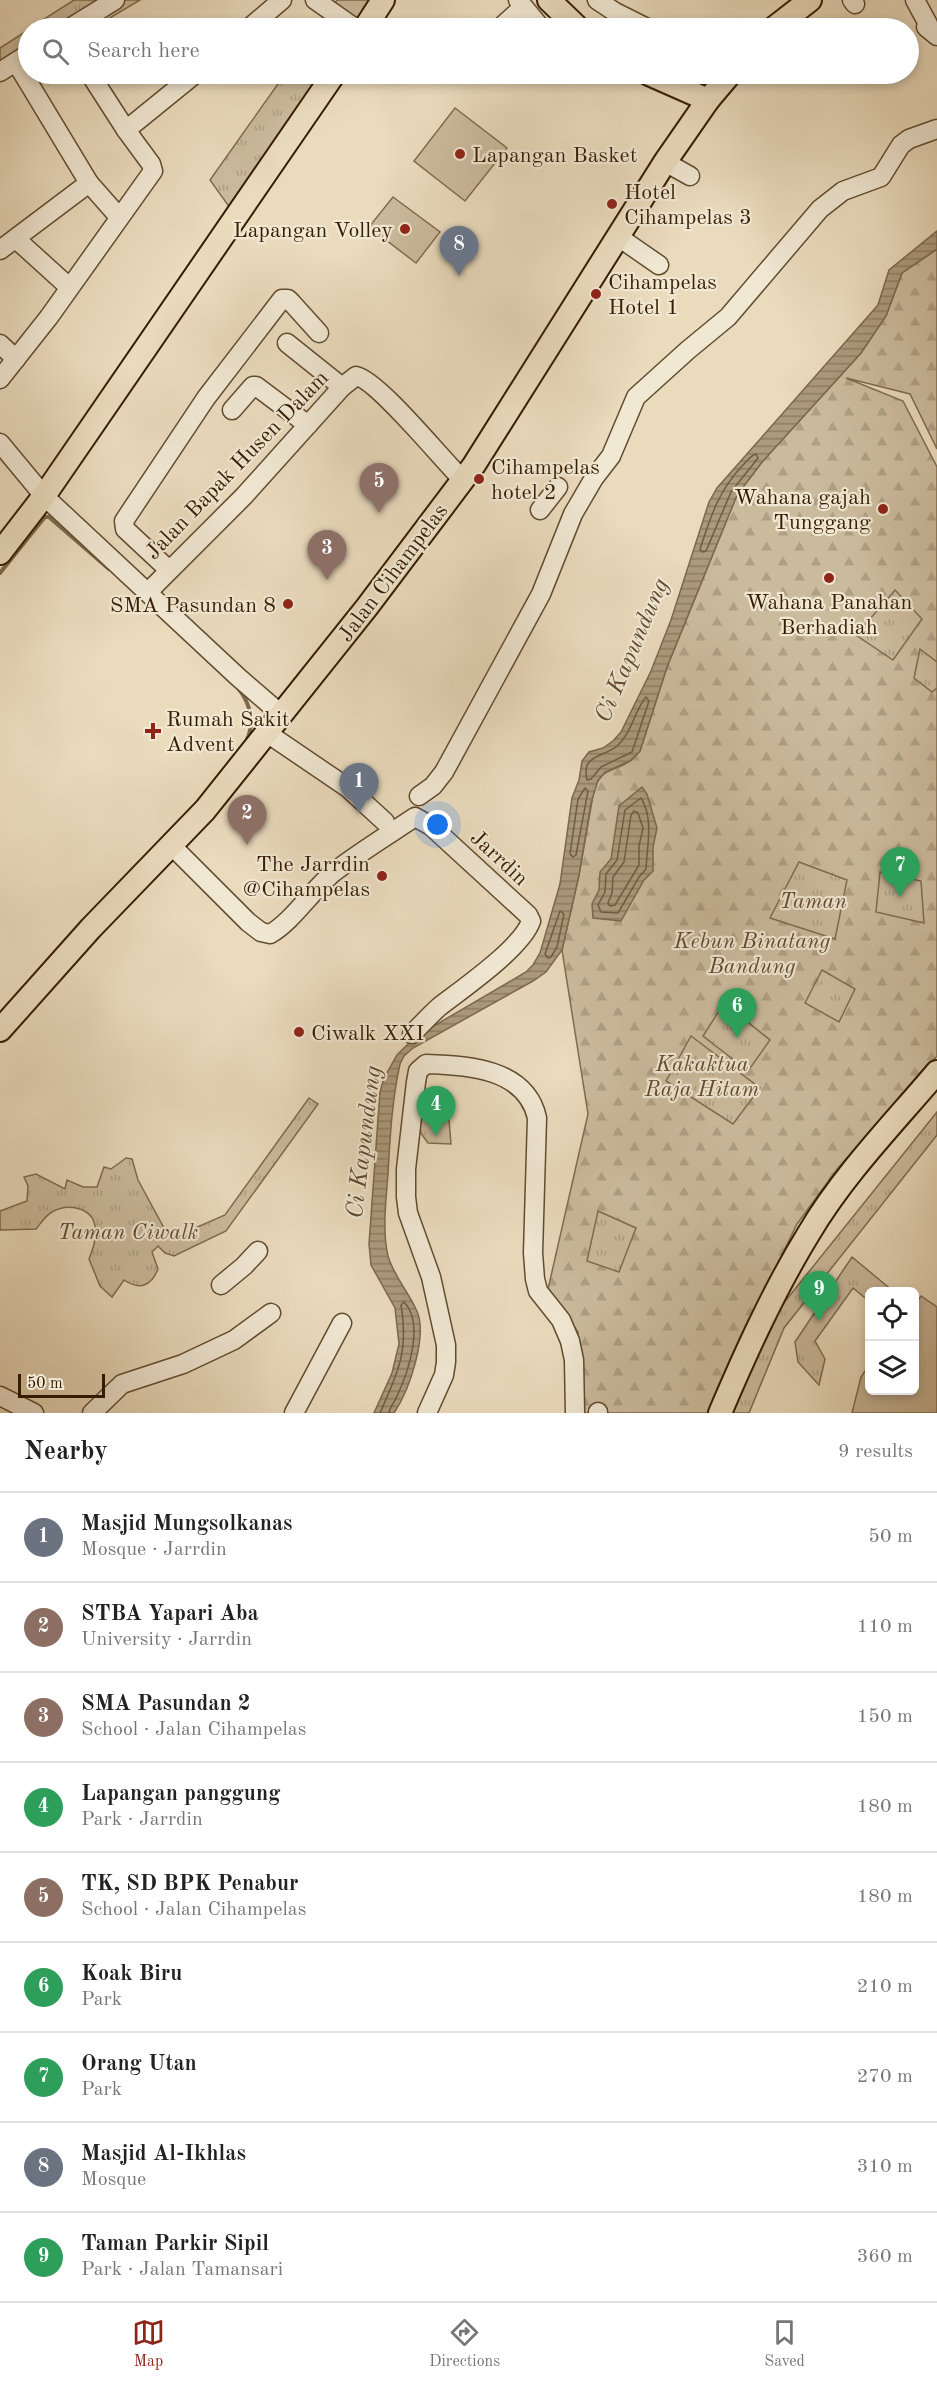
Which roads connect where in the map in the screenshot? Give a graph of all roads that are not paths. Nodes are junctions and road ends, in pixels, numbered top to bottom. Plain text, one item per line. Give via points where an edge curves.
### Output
1 (115, 0) edge
2 (282, 0) edge
3 (315, 0) edge
4 (383, 0) edge
5 (549, 0) edge
6 (597, 0) edge
7 (810, 0) edge
8 (915, 0) edge
9 (520, 3) edge
10 (86, 18) edge
11 (261, 18) edge
12 (341, 18) edge
13 (371, 18) edge
14 (508, 18) edge
15 (533, 18) edge
16 (568, 18) edge
17 (627, 18) edge
18 (787, 18) edge
19 (937, 36) edge
20 (9, 66) edge
21 (18, 79) edge
22 (21, 84) edge
23 (96, 84) edge
24 (183, 84) edge
25 (327, 84) edge
26 (672, 84) edge
27 (722, 84) edge
28 (708, 100) junction
29 (937, 129) edge
30 (126, 130) junction
31 (665, 162) junction
32 (690, 176) dead end
33 (89, 183) junction
34 (119, 217) junction
35 (617, 236) junction
36 (16, 239) junction
37 (0, 250) edge
38 (659, 265) dead end
39 (69, 287) junction
40 (319, 333) dead end
41 (287, 343) dead end
42 (0, 344) edge
43 (16, 359) junction
44 (0, 379) edge
45 (342, 387) junction
46 (232, 410) dead end
47 (308, 425) junction
48 (0, 443) edge
49 (463, 480) junction
50 (44, 496) junction
51 (549, 499) dead end
52 (573, 514) junction
53 (0, 553) edge
54 (169, 570) junction
55 (148, 591) junction
56 (282, 715) junction
57 (267, 733) junction
58 (419, 796) dead end
59 (385, 822) dead end
60 (172, 846) junction
61 (0, 1030) edge
62 (412, 1034) dead end
63 (937, 1072) edge
64 (258, 1251) dead end
65 (221, 1285) dead end
66 (271, 1313) dead end
67 (342, 1323) dead end
68 (0, 1396) edge
69 (34, 1413) edge
70 (92, 1413) edge
71 (294, 1413) edge
72 (427, 1413) edge
73 (575, 1413) edge
74 (720, 1413) edge

1 - 10 street
2 - 11 street
3 - 12 street
4 - 13 main road
5 - 16 main road
6 - 17 street
7 - 18 main road
8 - 19 street via 926,27
9 - 14 street
9 - 15 street
20 - 21 street
22 - 33 street
23 - 30 street
24 - 30 street
25 - 50 main road
26 - 28 main road
27 - 28 main road, Jalan Cihampelas
28 - 31 main road, Jalan Cihampelas
29 - 52 street via 901,145 881,177 843,191 820,209 728,317 636,397 611,456
30 - 34 street via 153,171
31 - 32 street
31 - 35 main road, Jalan Cihampelas
33 - 34 street
33 - 36 street
34 - 39 street
35 - 38 street
35 - 49 main road, Jalan Cihampelas
36 - 37 street
36 - 39 street
39 - 43 street
40 - 54 street via 291,302 282,299 206,398 124,521 125,529
41 - 45 street
42 - 43 street
43 - 44 street
45 - 47 street, Jalan Bapak Husen Dalam
45 - 49 street, Jalan Bapak Husen Dalam via 356,376 379,391
46 - 47 street via 256,386
47 - 54 street, Jalan Bapak Husen Dalam
48 - 50 street
49 - 56 main road, Jalan Cihampelas
50 - 53 main road
50 - 55 street
51 - 52 street
52 - 58 street via 541,594 499,672 444,772
54 - 55 street, Jalan Bapak Husen Dalam
55 - 56 street
56 - 57 main road, Jalan Cihampelas
57 - 59 street via 348,788
57 - 60 main road, Jalan Cihampelas
60 - 61 main road, Jalan Cihampelas via 91,928
60 - 62 street, Jarrdin via 248,922 270,934 333,873 384,835 414,817 431,826 531,921 524,934 478,980
63 - 74 main road via 849,1176 809,1232
64 - 65 street
66 - 70 street via 234,1340 183,1364 122,1384
67 - 71 street
68 - 69 street
72 - 73 street via 444,1375 446,1345 431,1277 408,1213 406,1178 416,1082 418,1071 426,1065 485,1070 515,1085 534,1104 535,1280 570,1341

